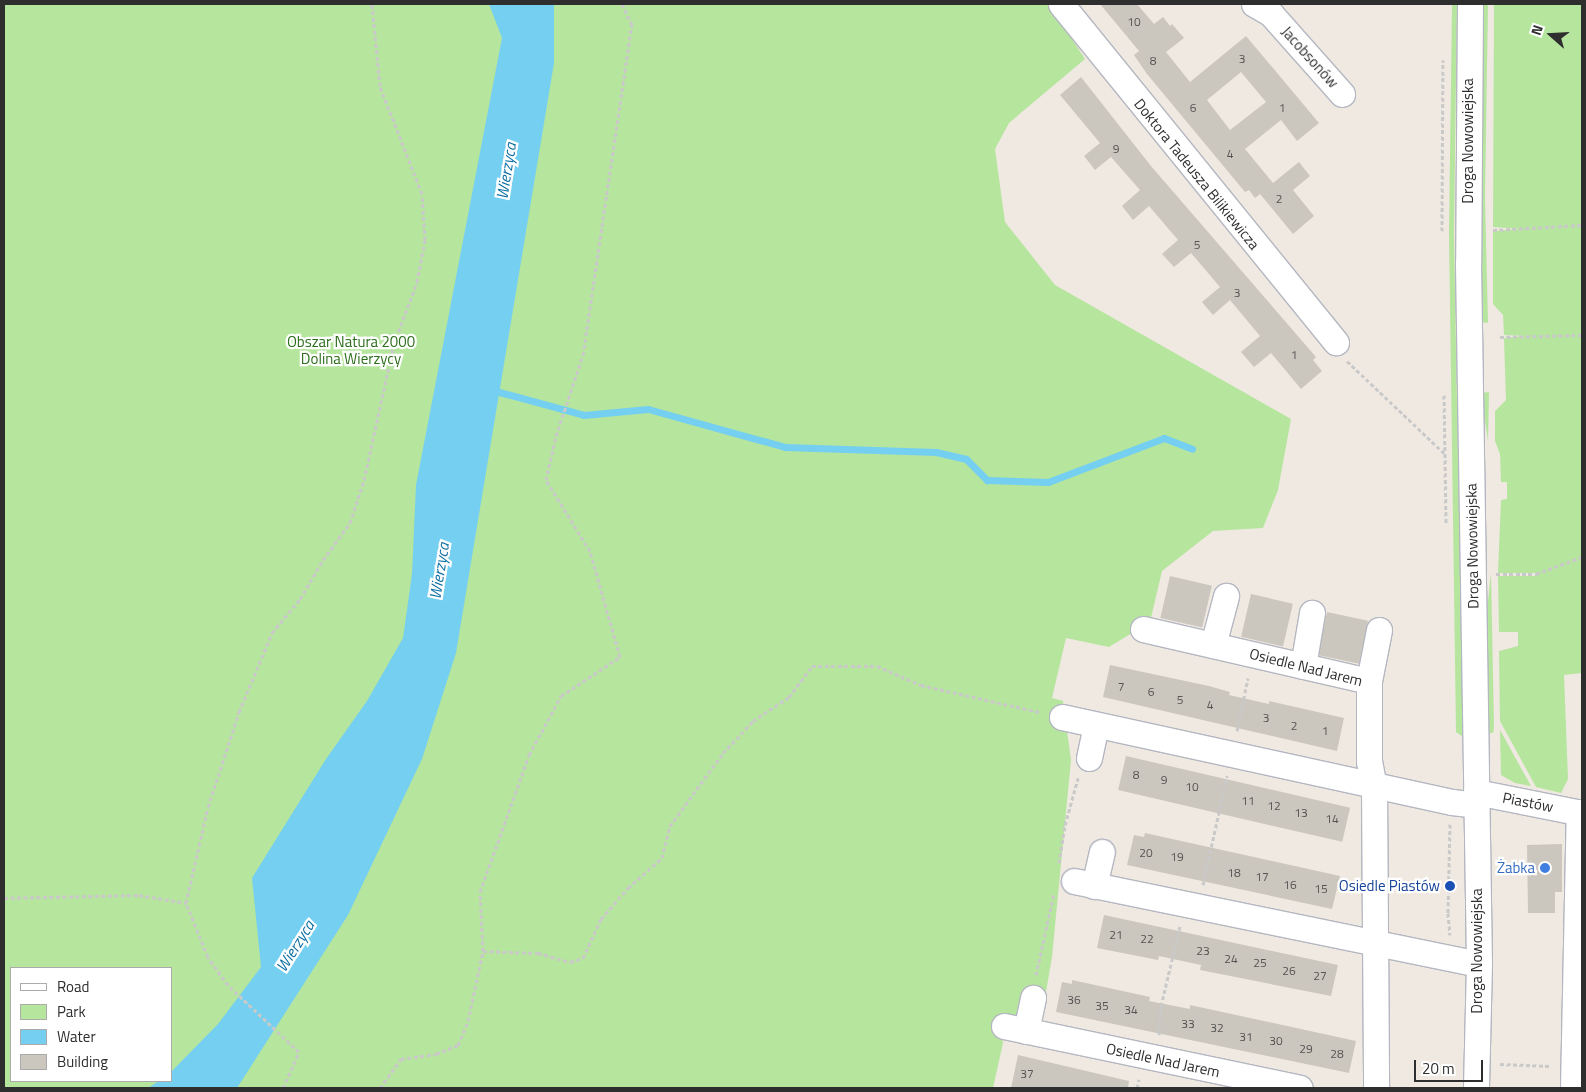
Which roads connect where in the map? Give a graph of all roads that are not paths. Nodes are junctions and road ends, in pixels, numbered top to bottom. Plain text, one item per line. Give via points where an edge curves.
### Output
1 (1061, 4) edge
2 (1254, 4) edge
3 (1470, 4) edge
4 (1342, 94) dead end
5 (1336, 342) road end
6 (1226, 596) dead end
7 (1312, 613) dead end
8 (1143, 629) dead end
9 (1379, 630) dead end
10 (1214, 645) junction
11 (1303, 666) junction
12 (1369, 681) junction
13 (1062, 717) road end
14 (1096, 725) junction
15 (1089, 758) dead end
16 (1374, 786) junction
17 (1476, 799) junction
18 (1581, 813) edge
19 (1102, 852) dead end
20 (1377, 945) junction
21 (1479, 964) junction
22 (1033, 998) dead end
23 (1300, 1088) edge
24 (1376, 1088) edge
25 (1476, 1088) edge
26 (1573, 1088) edge

1 - 5 street, Doktora Tadeusza Bilikiewicza
2 - 4 street, Jacobsonów via 1272,14
3 - 17 street, Droga Nowowiejska via 1468,263
6 - 10 street
7 - 11 street
8 - 10 street, Osiedle Nad Jarem
9 - 12 street
10 - 11 street, Osiedle Nad Jarem
11 - 12 street, Osiedle Nad Jarem
12 - 16 street, Osiedle Nad Jarem via 1368,761
13 - 14 street
14 - 15 street
14 - 16 street
16 - 17 street
16 - 20 street, Osiedle Nad Jarem
17 - 18 street, Piastów
17 - 21 street, Droga Nowowiejska
18 - 26 street, Piastów
19 - 20 street via 1084,883
20 - 21 street
20 - 24 street, Osiedle Nad Jarem
21 - 25 street, Droga Nowowiejska
22 - 23 street, Osiedle Nad Jarem via 1015,1028

